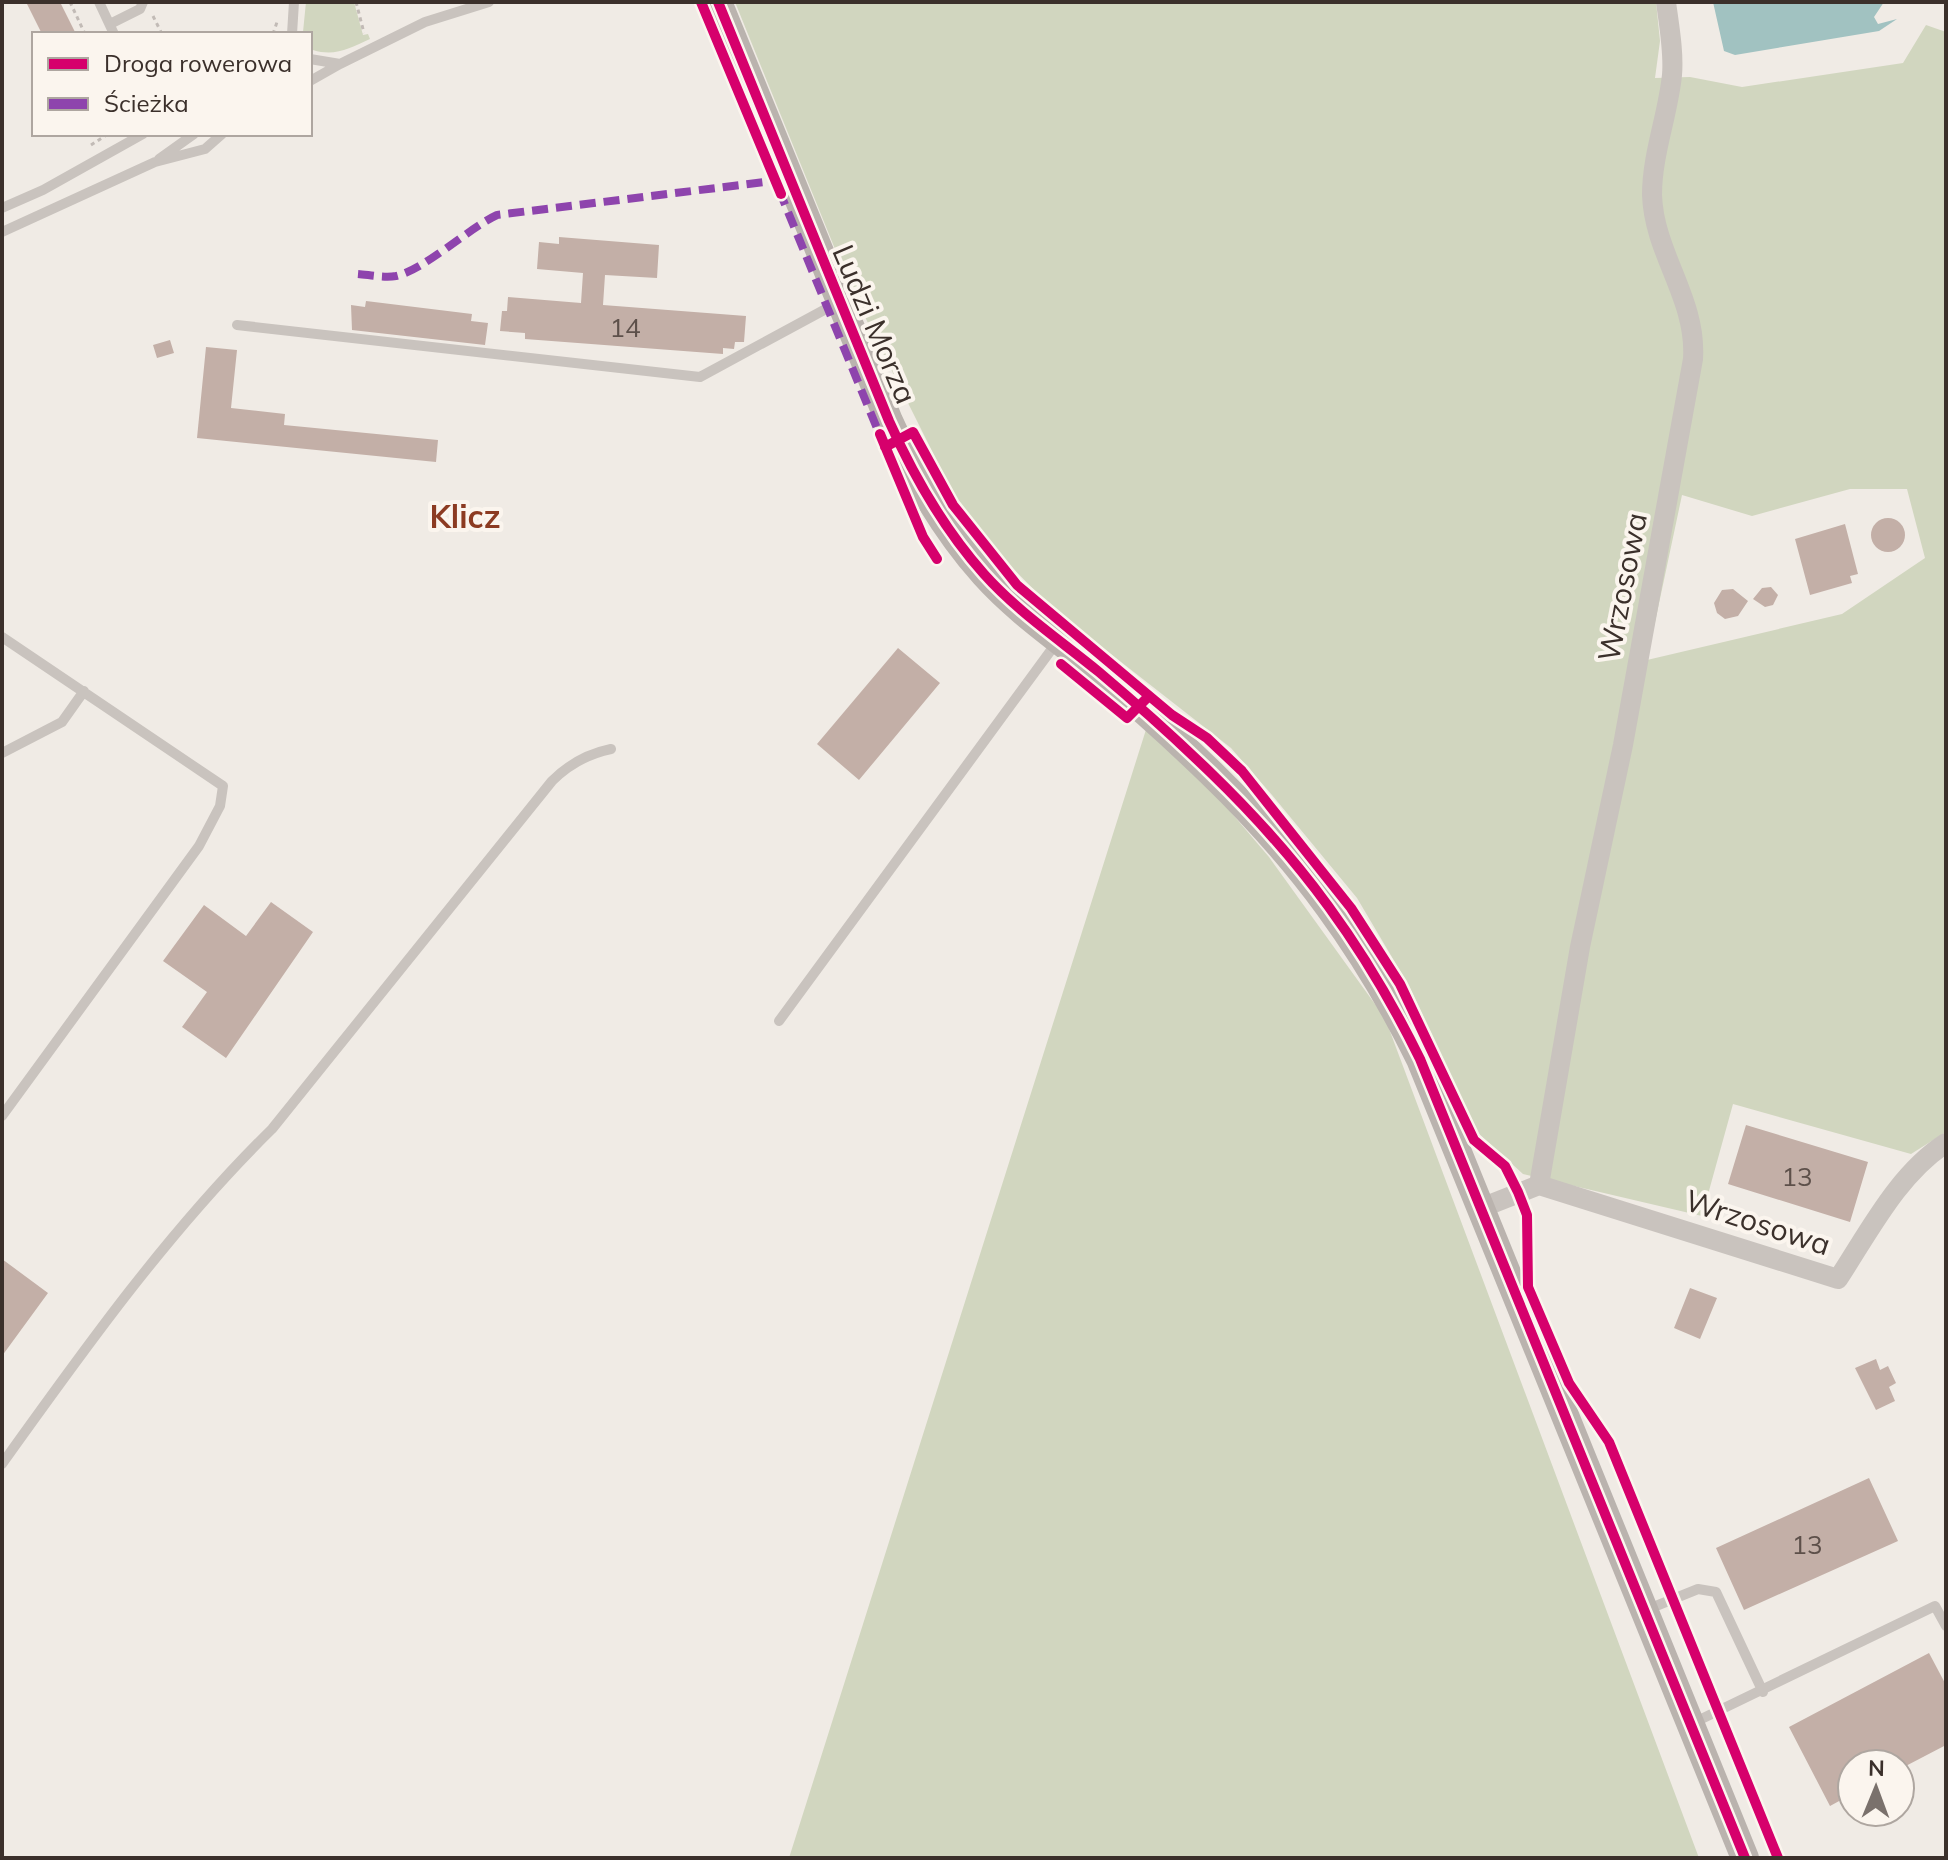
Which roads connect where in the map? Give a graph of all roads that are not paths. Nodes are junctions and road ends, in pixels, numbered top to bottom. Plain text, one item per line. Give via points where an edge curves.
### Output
1 (99, 2) edge
2 (143, 2) edge
3 (294, 2) edge
4 (489, 2) edge
5 (718, 2) edge
6 (1666, 2) edge
7 (112, 29) edge
8 (290, 32) edge
9 (312, 59) edge
10 (340, 64) junction
11 (312, 80) edge
12 (139, 136) edge
13 (191, 136) edge
14 (220, 136) edge
15 (155, 162) junction
16 (2, 208) edge
17 (2, 232) edge
18 (840, 302) junction
19 (237, 325) dead end
20 (2, 637) edge
21 (1058, 641) junction
22 (84, 691) junction
23 (611, 749) dead end
24 (2, 753) edge
25 (779, 1021) dead end
26 (2, 1116) edge
27 (1946, 1143) edge
28 (1539, 1185) junction
29 (1481, 1208) junction
30 (2, 1464) edge
31 (1644, 1611) junction
32 (1946, 1626) edge
33 (1763, 1692) junction
34 (1692, 1724) junction
35 (1745, 1858) edge

1 - 7 lane
2 - 7 lane
3 - 8 lane
4 - 10 lane via 425,22
5 - 18 street, Ludzi Morza
6 - 28 street, Wrzosowa via 1672,73 1652,196 1658,235 1690,314 1693,359
9 - 10 lane
10 - 11 lane
12 - 16 lane
13 - 15 lane
14 - 15 lane via 205,149
15 - 17 lane
18 - 19 lane via 700,377
18 - 21 street, Ludzi Morza via 898,440 946,527 994,584
20 - 22 lane
21 - 25 lane
21 - 29 street, Ludzi Morza via 1212,773 1286,849 1336,912 1397,1012
22 - 24 lane via 62,722
22 - 26 lane via 223,786 220,806 199,846
23 - 30 lane via 590,753 552,781 272,1129 230,1170 90,1342
27 - 28 street, Wrzosowa via 1925,1156 1838,1279
28 - 29 street
29 - 31 street, Ludzi Morza
31 - 33 lane via 1698,1589 1716,1592
31 - 34 street, Ludzi Morza
32 - 33 lane via 1935,1606
33 - 34 lane
34 - 35 street, Ludzi Morza

